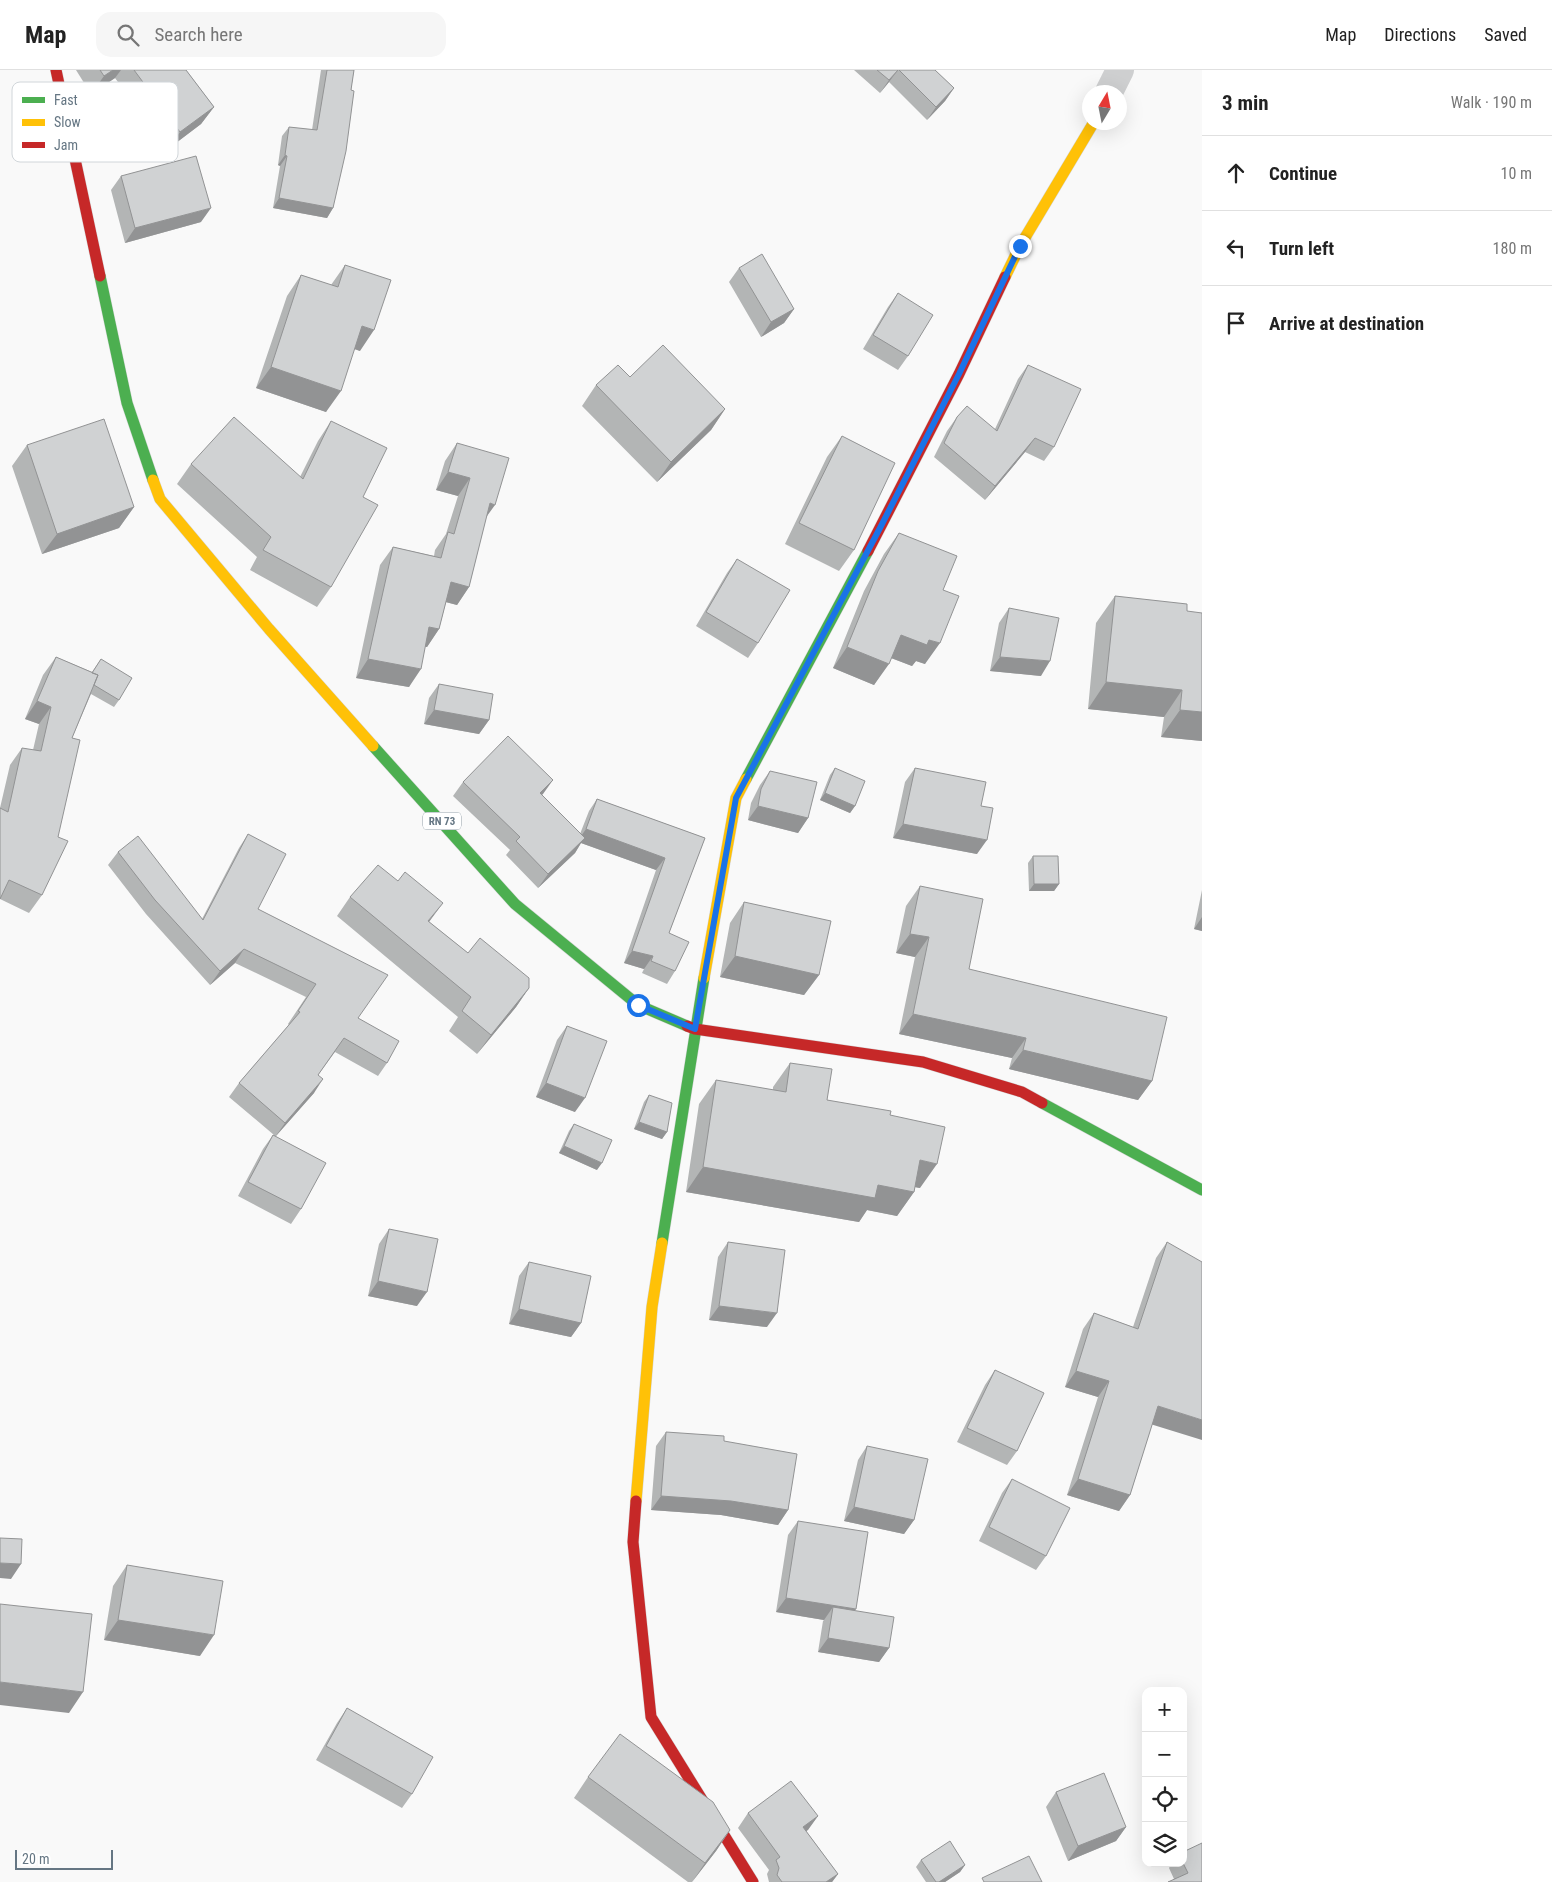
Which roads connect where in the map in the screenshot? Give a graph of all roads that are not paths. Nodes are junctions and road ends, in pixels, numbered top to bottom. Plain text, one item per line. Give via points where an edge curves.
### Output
1 (1120, 70) edge
2 (1112, 85) edge
3 (1089, 130) edge
4 (76, 162) edge
5 (695, 1029) junction
6 (1202, 1190) edge
7 (753, 1882) edge

1 - 2 street
3 - 5 street via 1020,246 898,494 736,798
4 - 5 street, RN 73 via 127,403 160,499 270,629 516,904 638,1005
5 - 6 street, RN 73 via 923,1062 1022,1092
5 - 7 street via 652,1307 633,1542 651,1717

